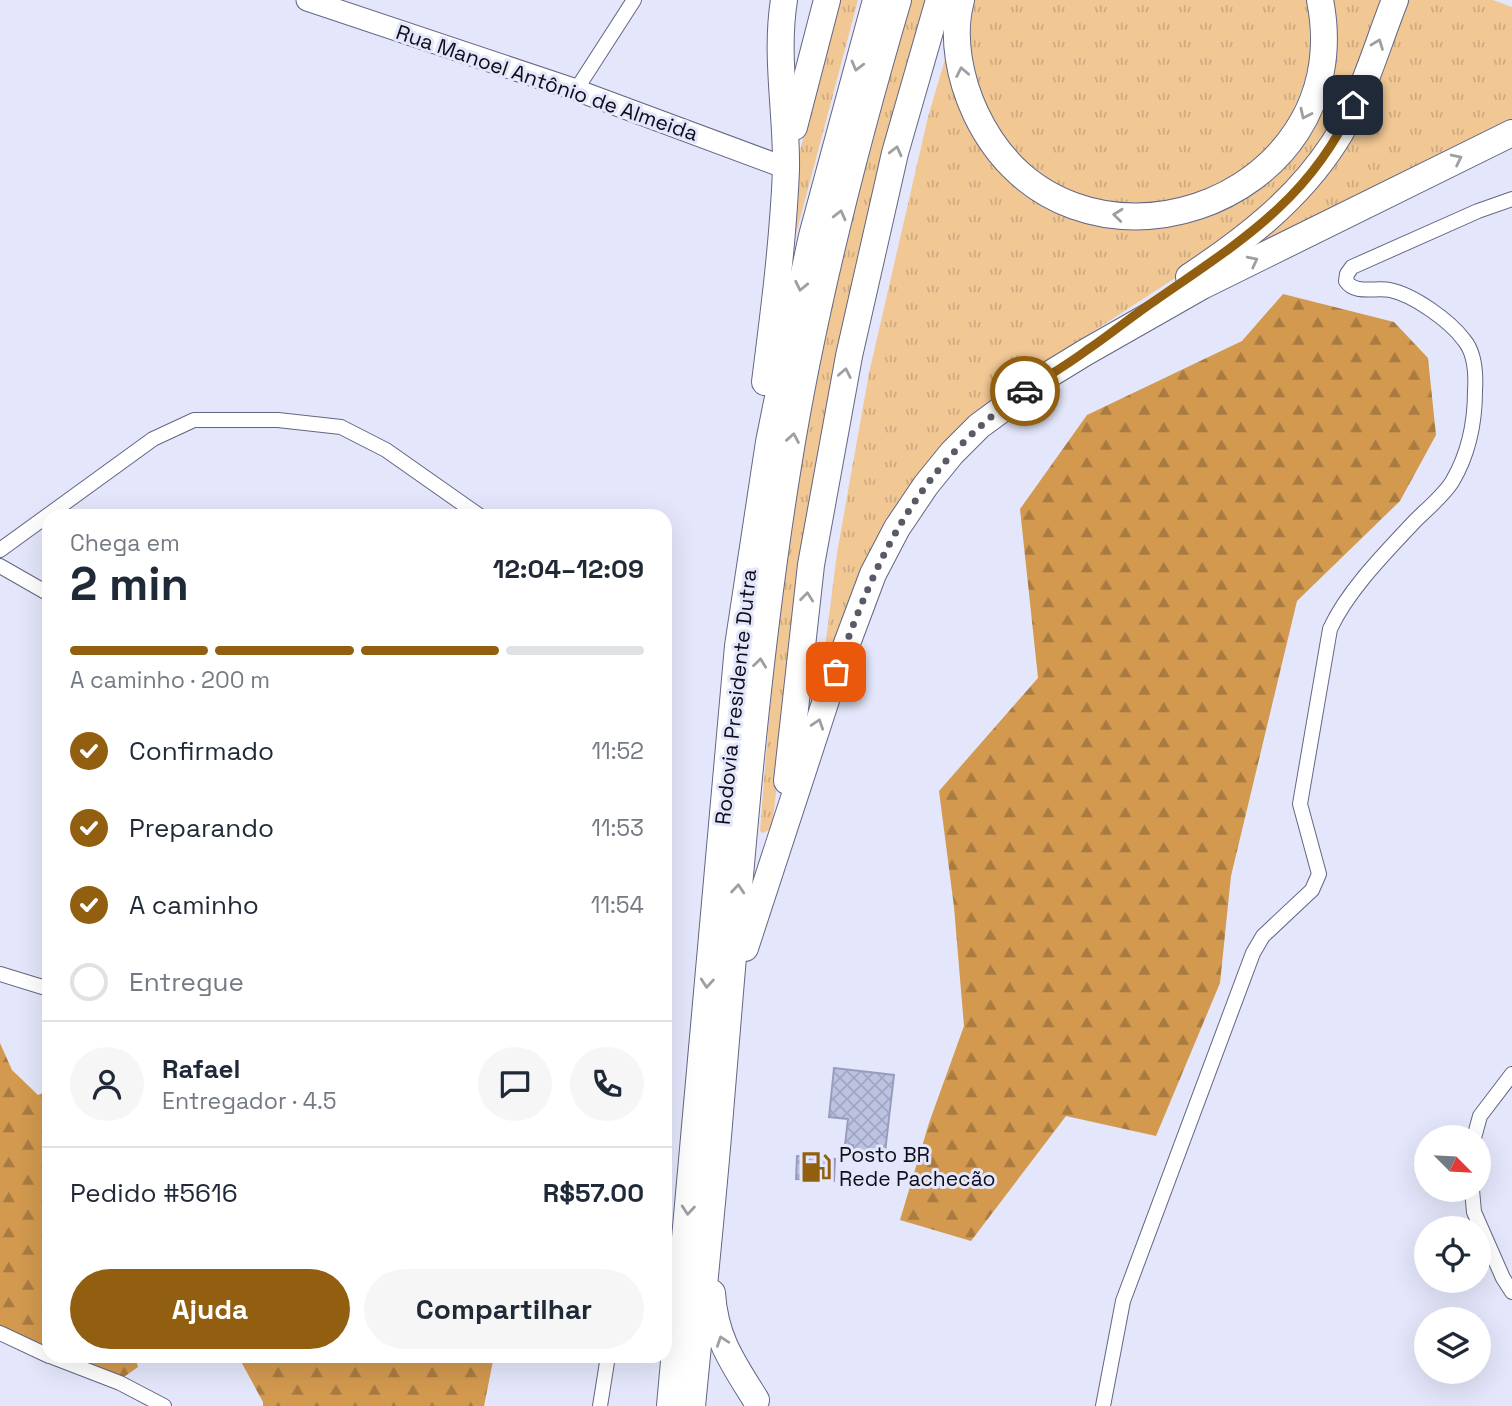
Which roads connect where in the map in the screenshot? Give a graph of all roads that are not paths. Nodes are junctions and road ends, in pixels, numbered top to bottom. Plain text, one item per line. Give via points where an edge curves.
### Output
1 (307, 0) edge
2 (634, 0) edge
3 (784, 0) edge
4 (827, 0) edge
5 (876, 0) edge
6 (898, 0) edge
7 (939, 0) edge
8 (961, 0) edge
9 (1320, 0) edge
10 (1395, 0) edge
11 (576, 90) junction
12 (1512, 132) edge
13 (786, 168) junction
14 (1512, 200) edge
15 (1086, 352) junction
16 (57, 509) edge
17 (471, 509) edge
18 (42, 520) edge
19 (0, 550) edge
20 (0, 566) edge
21 (42, 590) edge
22 (738, 646) junction
23 (781, 835) junction
24 (0, 974) edge
25 (42, 987) edge
26 (1512, 1074) edge
27 (721, 1104) junction
28 (1478, 1125) edge
29 (1473, 1202) edge
30 (708, 1239) junction
31 (1512, 1292) edge
32 (0, 1333) edge
33 (42, 1352) edge
34 (68, 1363) edge
35 (607, 1363) edge
36 (756, 1400) dead end
37 (164, 1406) edge
38 (600, 1406) edge
39 (670, 1406) edge
40 (692, 1406) edge
41 (1103, 1406) edge

1 - 11 street, Rua Manoel Antônio de Almeida
2 - 11 street
3 - 13 highway
4 - 13 highway
5 -> 22 highway, Rodovia Presidente Dutra via 812,236 790,338
27 -> 6 highway, Rodovia Presidente Dutra via 754,717 788,464 839,219
23 -> 7 highway via 811,565 828,465 895,153
9 -> 8 highway via 1324,29 1318,77 1311,101 1286,145 1237,190 1193,209 1148,217 1080,207 1059,199 1012,167 984,130 964,85 957,37
15 -> 10 highway via 1252,233 1298,191 1347,119
11 - 13 street, Rua Manoel Antônio de Almeida
15 -> 12 highway via 1202,286
13 - 22 highway via 777,283 749,499
14 - 41 street via 1352,267 1347,274 1346,281 1356,289 1404,295 1433,312 1467,343 1473,359 1471,435 1451,484 1386,551 1330,629 1300,804 1318,866 1317,882 1263,936 1253,953 1123,1301
23 -> 15 highway via 852,626 897,528 926,485 979,426
16 - 17 street via 153,439 194,420 278,420 341,427 386,450
18 - 19 street
20 - 21 street
22 -> 39 highway, Rodovia Presidente Dutra
23 - 27 highway via 746,943
24 - 25 street
26 - 28 street
27 - 30 highway, Rodovia Presidente Dutra
29 - 31 street
36 -> 30 highway via 726,1352 714,1315
30 - 40 highway, Rodovia Presidente Dutra
32 - 33 street
34 - 37 street
35 - 38 street

